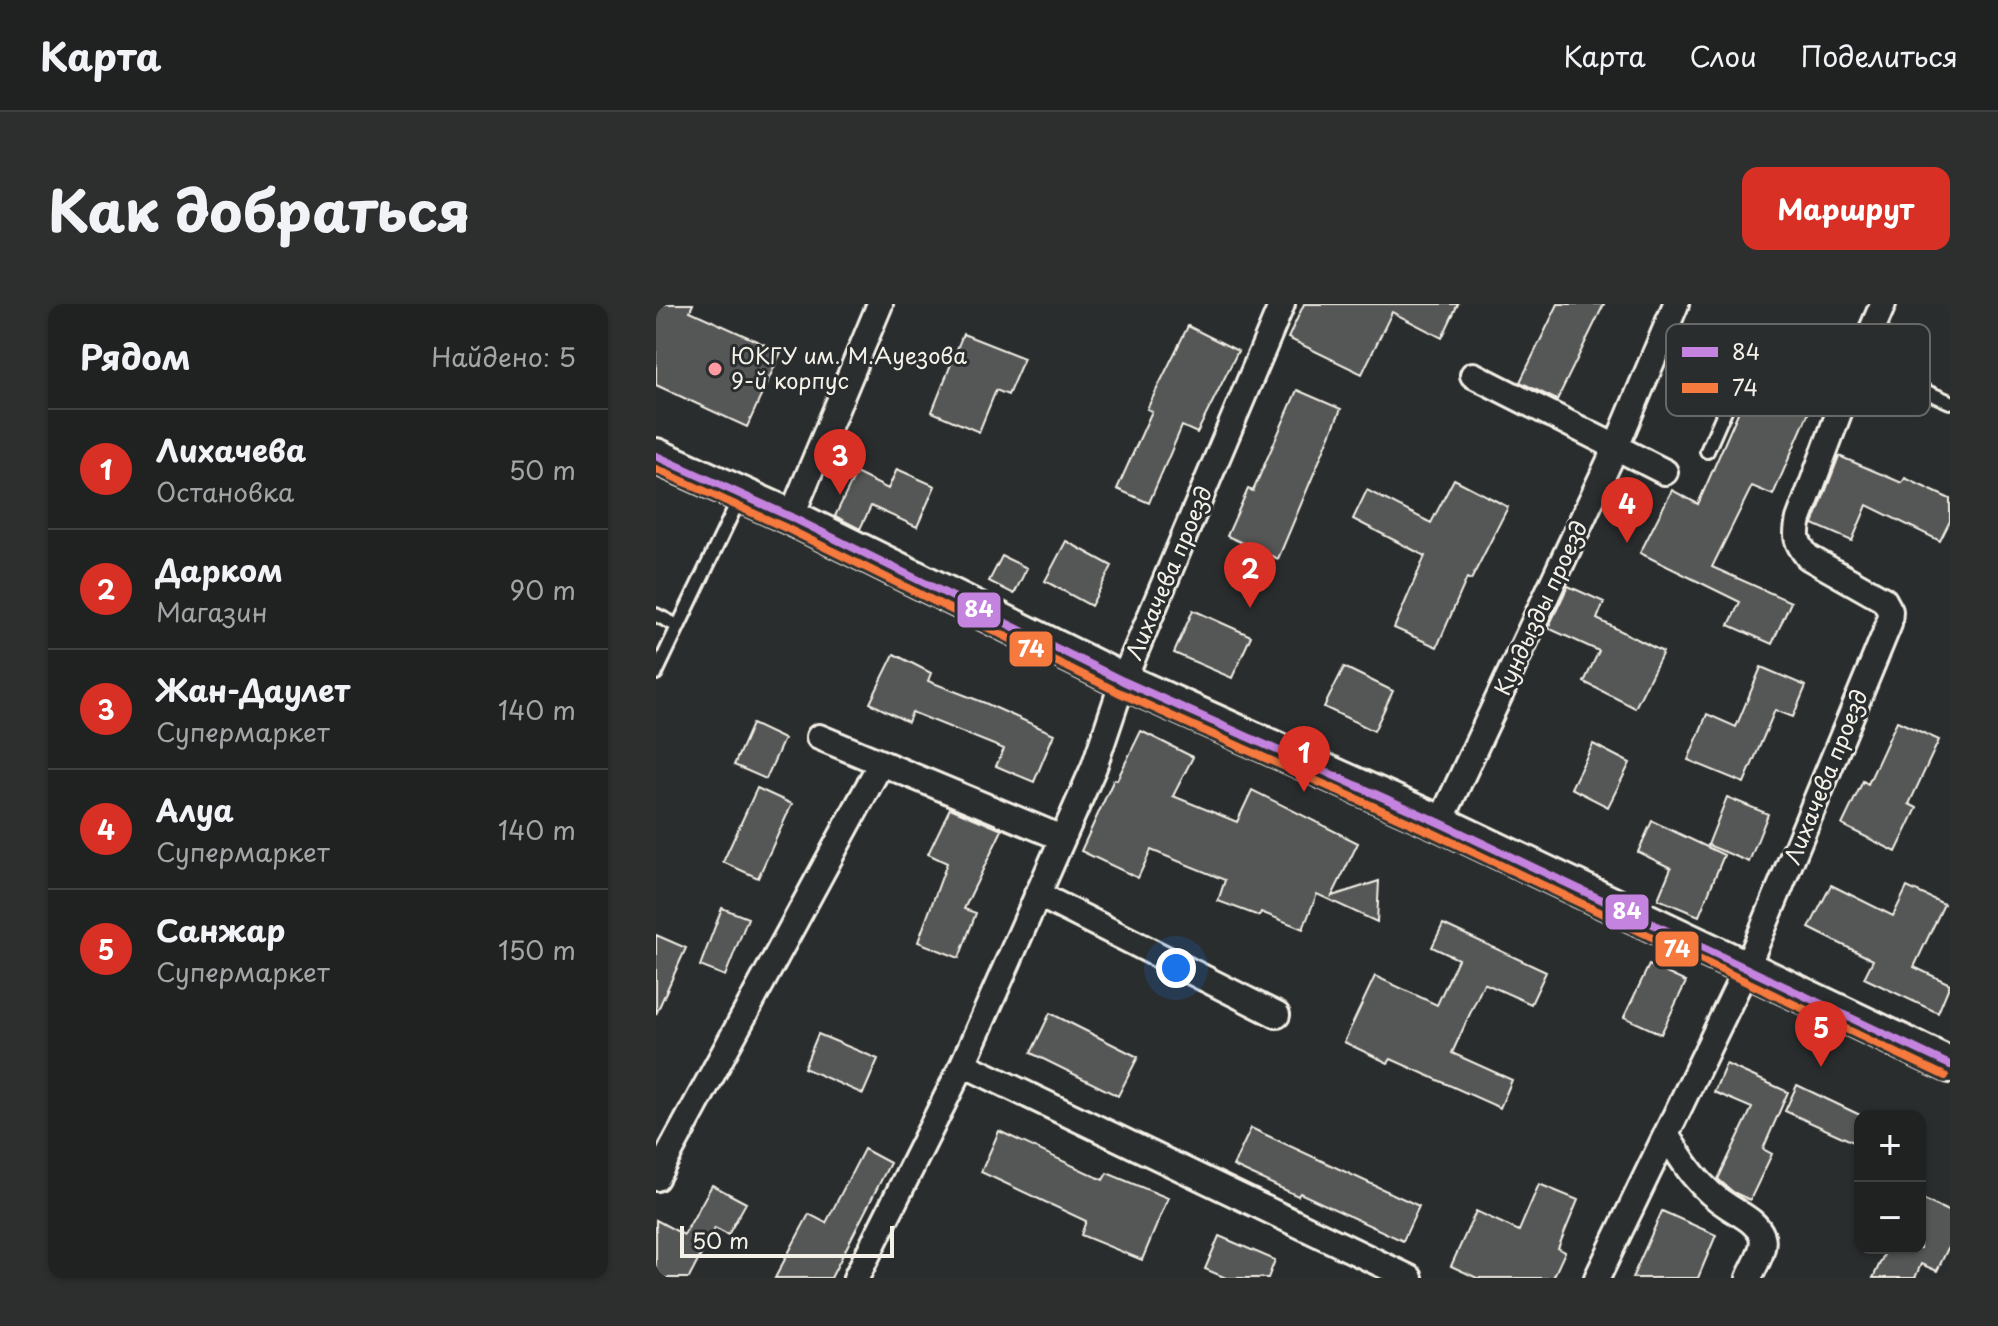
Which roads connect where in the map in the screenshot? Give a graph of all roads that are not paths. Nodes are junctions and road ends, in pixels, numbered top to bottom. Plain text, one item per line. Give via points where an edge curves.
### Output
1 (880, 304) edge
2 (1282, 304) edge
3 (1676, 304) edge
4 (1883, 304) edge
5 (1668, 324) edge
6 (1874, 324) edge
7 (1666, 328) edge
8 (1473, 375) dead end
9 (1930, 393) edge
10 (1950, 402) edge
11 (1722, 416) edge
12 (1838, 416) edge
13 (1616, 447) junction
14 (1707, 451) dead end
15 (656, 456) edge
16 (1665, 472) dead end
17 (741, 494) junction
18 (791, 517) junction
19 (656, 615) edge
20 (678, 626) junction
21 (656, 673) edge
22 (1123, 681) junction
23 (819, 737) dead end
24 (881, 763) junction
25 (1440, 823) junction
26 (1062, 838) junction
27 (1037, 894) junction
28 (1747, 967) junction
29 (1277, 1015) dead end
30 (963, 1064) junction
31 (1950, 1065) edge
32 (1667, 1136) junction
33 (656, 1178) edge
34 (856, 1278) edge
35 (1410, 1278) edge
36 (1597, 1278) edge
37 (1749, 1278) edge

1 - 18 street
2 - 22 street, Лихачева проезд
3 - 5 street, Кундызды проезд
4 - 6 street, Лихачева проезд
7 - 13 street, Кундызды проезд
8 - 13 street
9 - 10 lane
11 - 14 lane
12 - 28 street, Лихачева проезд via 1796,537 1808,557 1884,600 1889,624
13 - 16 street
13 - 25 street, Кундызды проезд
15 - 17 main road
17 - 18 main road
17 - 20 lane
18 - 22 main road
19 - 20 lane
20 - 21 lane
22 - 25 main road
22 - 26 street, Лихачева проезд via 1094,767
23 - 24 street
24 - 26 street
24 - 33 street
25 - 28 main road
26 - 27 street, Лихачева проезд
27 - 29 street
27 - 30 street, Лихачева проезд
28 - 31 main road
28 - 32 street, Лихачева проезд
30 - 34 street, Лихачева проезд
30 - 35 street
32 - 36 street, Лихачева проезд
32 - 37 street via 1712,1196 1761,1234 1763,1245

